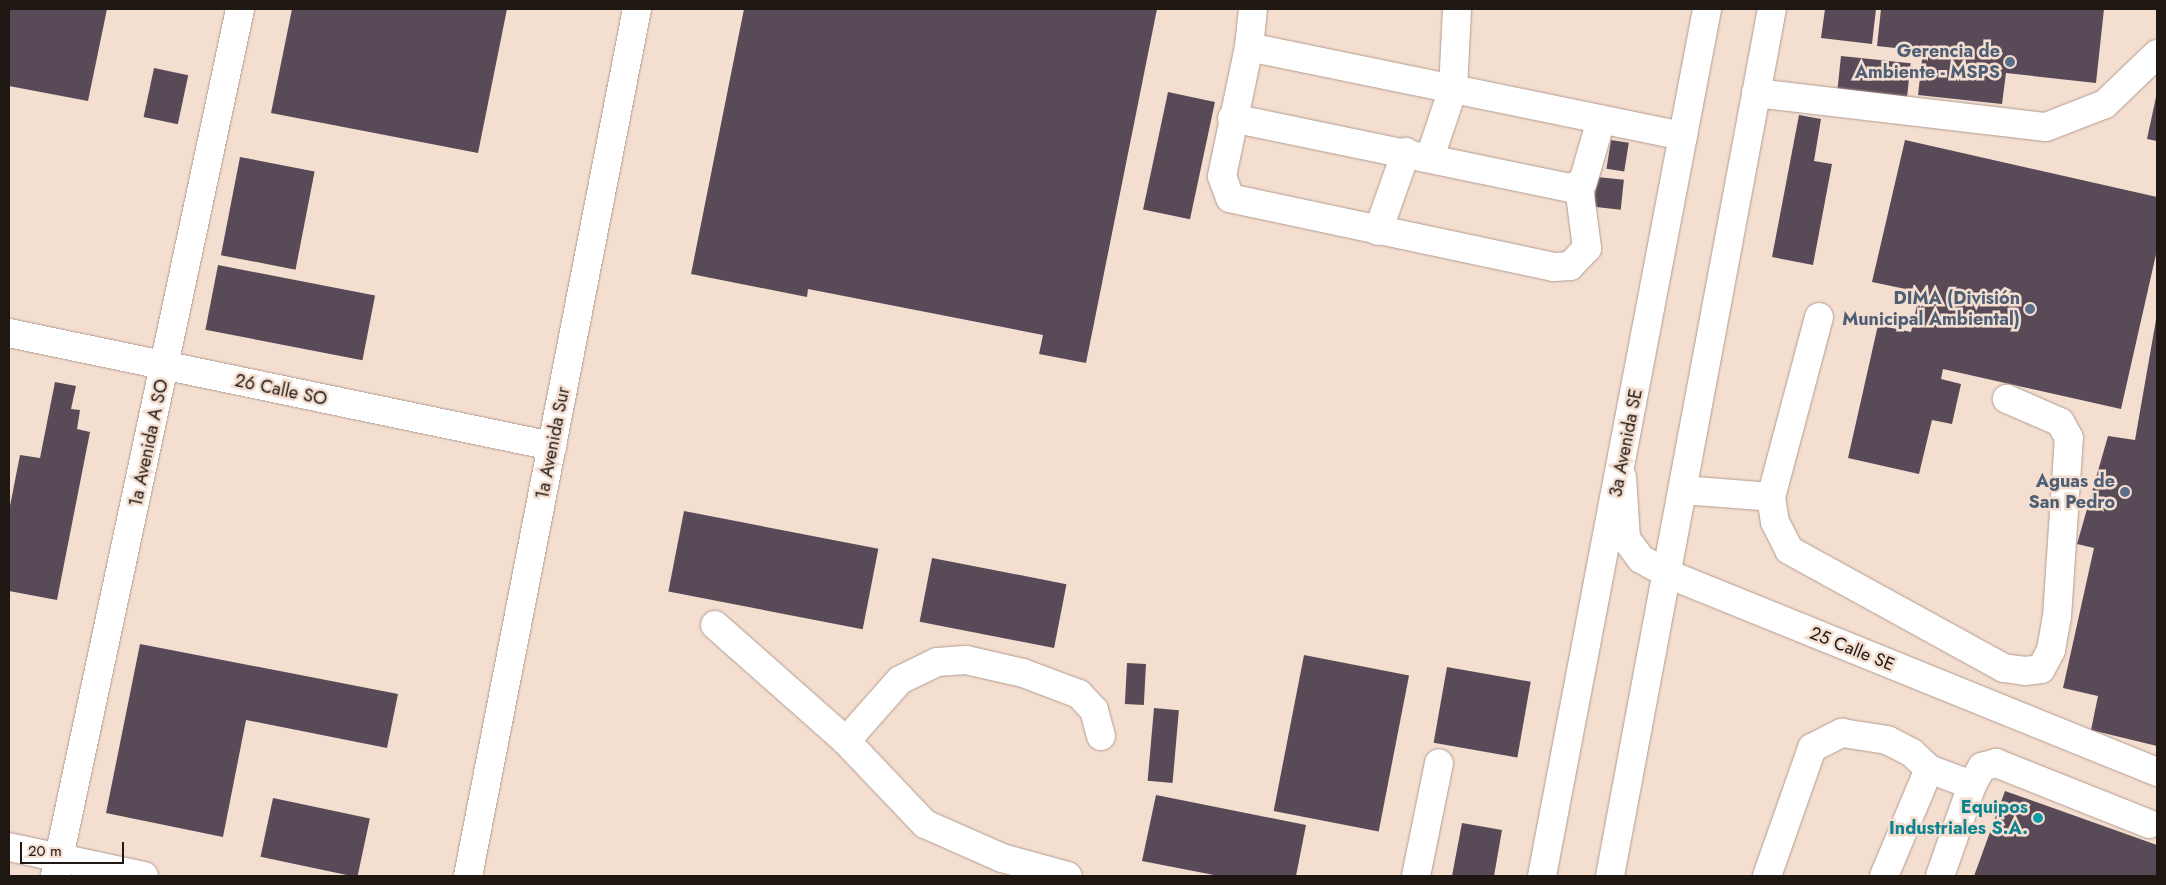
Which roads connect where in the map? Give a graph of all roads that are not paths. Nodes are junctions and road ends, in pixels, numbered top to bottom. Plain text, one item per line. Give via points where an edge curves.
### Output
1 (240, 9) edge
2 (637, 9) edge
3 (1252, 9) edge
4 (1457, 9) edge
5 (1707, 9) edge
6 (1772, 9) edge
7 (1249, 47) junction
8 (2157, 54) edge
9 (1453, 89) junction
10 (1756, 92) junction
11 (1232, 118) junction
12 (1601, 120) junction
13 (1683, 136) junction
14 (1418, 154) junction
15 (1579, 187) junction
16 (1378, 231) junction
17 (1819, 317) dead end
18 (9, 333) edge
19 (165, 366) junction
20 (2007, 400) dead end
21 (552, 446) junction
22 (1621, 465) junction
23 (1683, 490) junction
24 (1771, 497) junction
25 (1668, 574) junction
26 (715, 625) dead end
27 (1100, 736) dead end
28 (846, 741) junction
29 (1439, 762) dead end
30 (1929, 769) junction
31 (2157, 772) edge
32 (1972, 785) junction
33 (2149, 824) dead end
34 (9, 847) edge
35 (56, 867) edge
36 (144, 876) edge
37 (468, 876) edge
38 (1068, 876) edge
39 (1416, 876) edge
40 (1542, 876) edge
41 (1610, 876) edge
42 (1767, 876) edge
43 (1884, 876) edge
44 (1940, 876) edge

1 - 19 street, 1a Avenida A SO
2 - 21 street, 1a Avenida Sur
3 - 7 street
4 - 9 street
5 - 13 street, 3a Avenida SE
6 - 10 street
7 - 9 street
7 - 11 street
8 - 10 street via 2104,104 2046,127
9 - 12 street
9 - 14 street
10 - 23 street
11 - 14 street
11 - 16 street via 1222,176 1230,198
12 - 13 street
12 - 15 street
13 - 22 street, 3a Avenida SE
14 - 15 street
14 - 16 street
15 - 16 street via 1587,248 1570,266
17 - 24 street
18 - 19 street, 26 Calle SO
19 - 21 street, 26 Calle SO
19 - 35 street, 1a Avenida A SO
20 - 24 street via 2060,422 2069,438 2057,617 2051,650 2041,669 2004,668 1789,550 1775,522
21 - 37 street, 1a Avenida Sur
22 - 25 street, 25 Calle SE via 1626,539 1641,559
22 - 40 street, 3a Avenida SE
23 - 24 street
23 - 25 street
25 - 31 street, 25 Calle SE
25 - 41 street
26 - 28 street
27 - 28 street via 1094,710 1079,694 1023,673 966,660 937,662 900,680
28 - 38 street via 925,824 1002,858
29 - 39 street
30 - 32 street
30 - 42 street via 1912,753 1887,740 1860,734 1842,733 1812,748
30 - 43 street
32 - 33 street via 1982,766 1996,762
32 - 44 street
34 - 35 street
35 - 36 street

